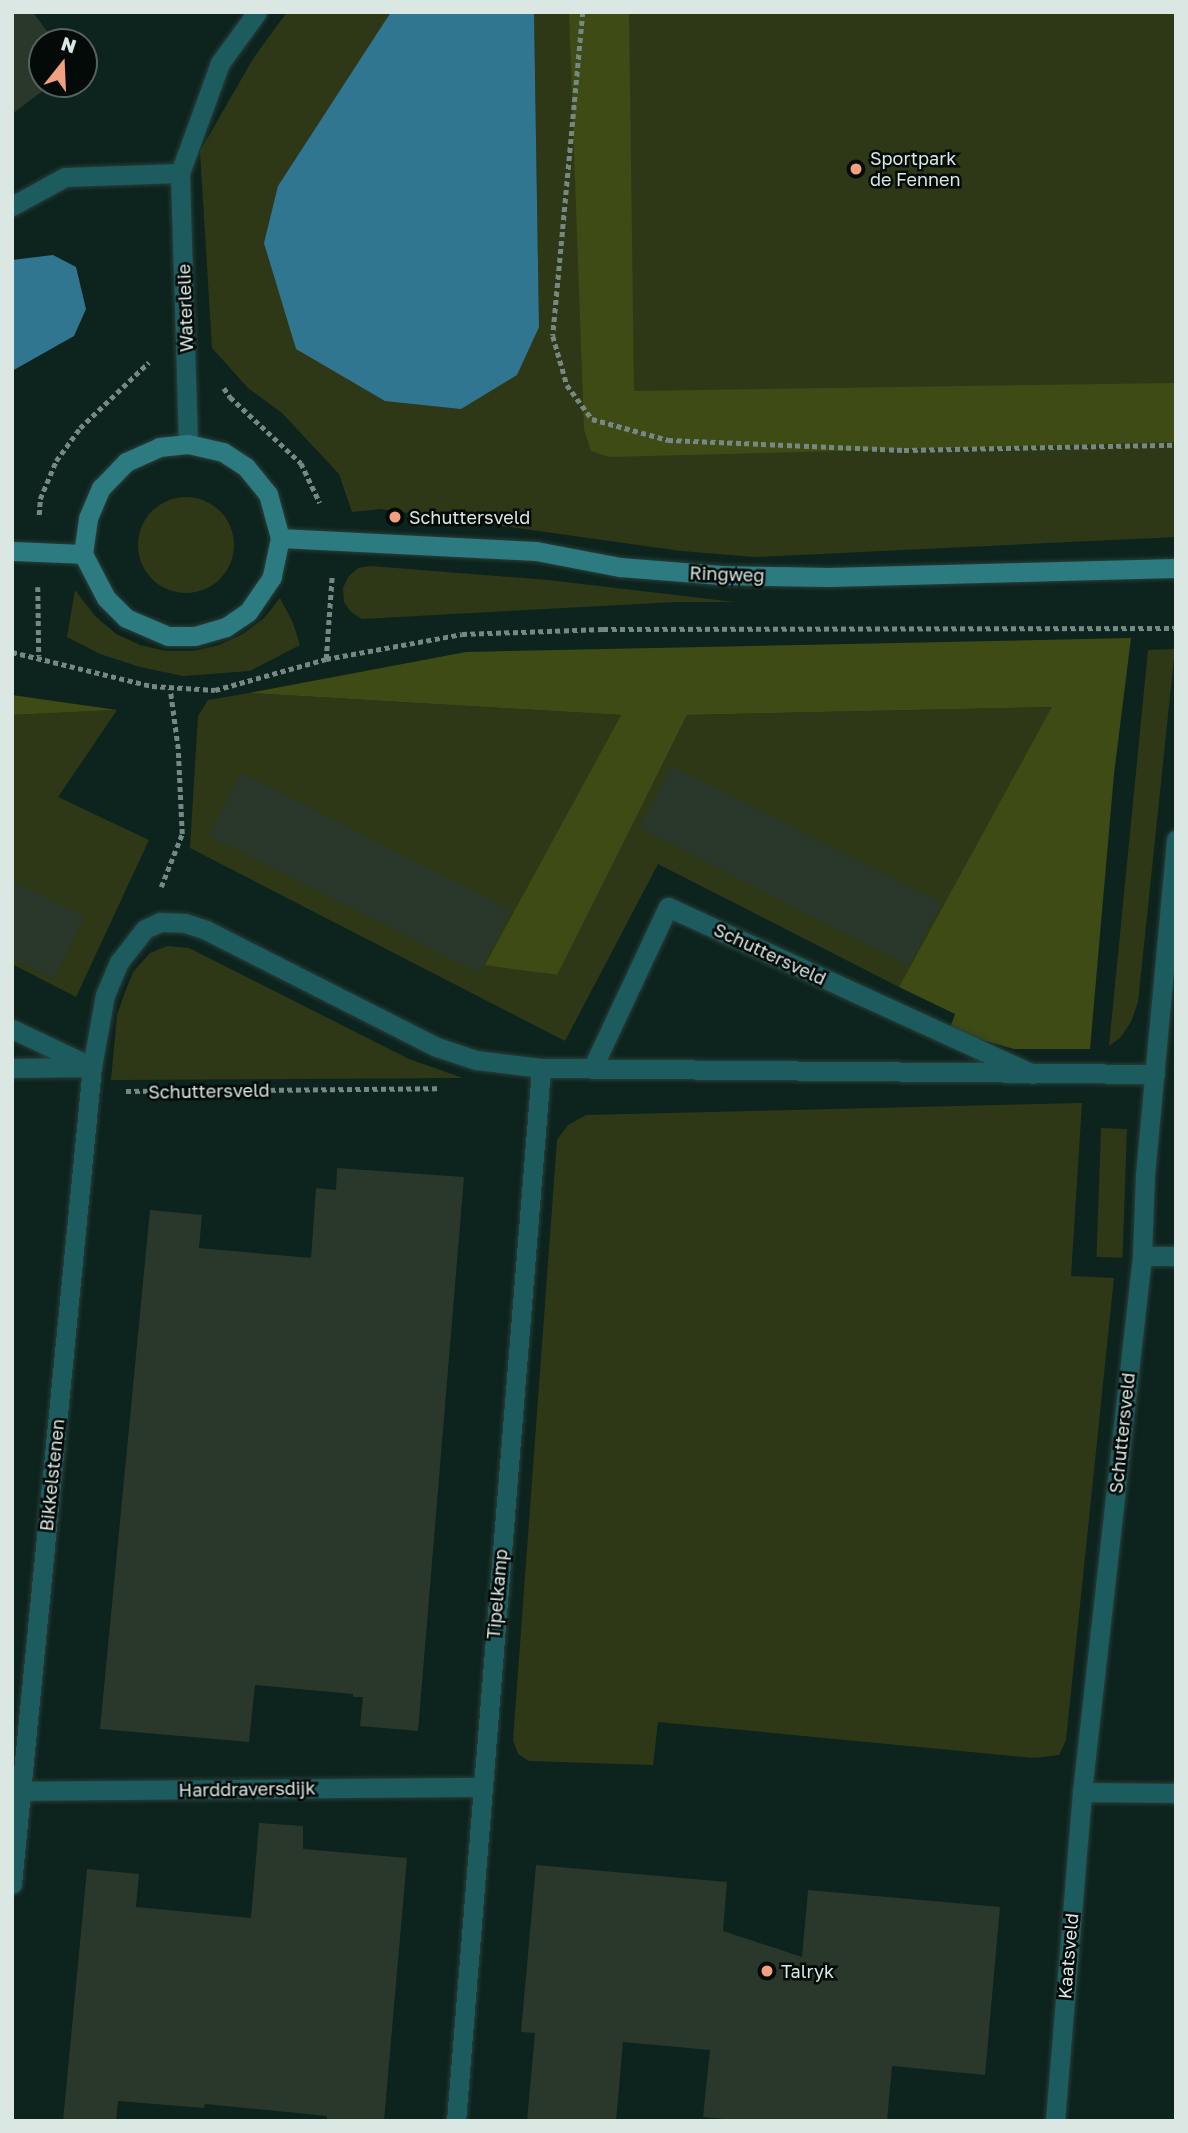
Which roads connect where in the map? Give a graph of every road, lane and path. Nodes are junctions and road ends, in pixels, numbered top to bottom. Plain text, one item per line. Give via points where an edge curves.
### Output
1 (257, 12) edge
2 (583, 12) edge
3 (180, 173) junction
4 (12, 206) edge
5 (188, 444) junction
6 (1176, 445) edge
7 (280, 538) junction
8 (12, 551) edge
9 (83, 554) junction
10 (1176, 568) edge
11 (1176, 628) edge
12 (12, 652) edge
13 (170, 689) junction
14 (1176, 839) edge
15 (145, 929) junction
16 (12, 1029) edge
17 (92, 1067) junction
18 (12, 1068) edge
19 (541, 1068) junction
20 (592, 1069) junction
21 (1035, 1074) junction
22 (1155, 1074) junction
23 (444, 1088) dead end
24 (90, 1092) junction
25 (1142, 1256) junction
26 (1176, 1256) edge
27 (481, 1787) junction
28 (16, 1791) edge
29 (1082, 1792) junction
30 (1176, 1793) edge
31 (12, 1884) edge
32 (456, 2121) edge
33 (1055, 2121) edge

1 - 3 street, Waterlelie via 220,63
2 - 6 path via 553,337 567,385 592,419 668,440 890,450
3 - 4 street via 65,177
3 - 5 street, Waterlelie
5 - 7 main road via 223,452 246,467 268,494
5 - 9 main road via 159,446 126,462 101,488 88,518
7 - 9 main road via 272,577 248,612 226,626 195,636 168,636 126,618 106,598
7 - 10 main road, Ringweg via 536,551 620,567 721,575 910,576
8 - 9 main road
11 - 13 path via 603,629 462,634 326,659 215,691
12 - 13 path
13 - 15 path via 182,834
14 - 22 street, Schuttersveld
15 - 17 street via 119,962 104,995
15 - 19 street, Schuttersveld via 160,922 206,930 437,1047 477,1060
16 - 17 street
17 - 18 street
17 - 24 street, Bikkelstenen
19 - 20 street, Schuttersveld
19 - 27 street, Tipelkamp
20 - 21 street, Schuttersveld
20 - 21 street, Schuttersveld via 668,907
21 - 22 street, Schuttersveld
22 - 25 street, Schuttersveld
23 - 24 path, Schuttersveld
24 - 28 street, Bikkelstenen
25 - 26 street
25 - 29 street, Schuttersveld
27 - 28 street, Harddraversdijk
27 - 32 street, Tipelkamp
28 - 31 street, Bikkelstenen
29 - 30 street
29 - 33 street, Kaatsveld

